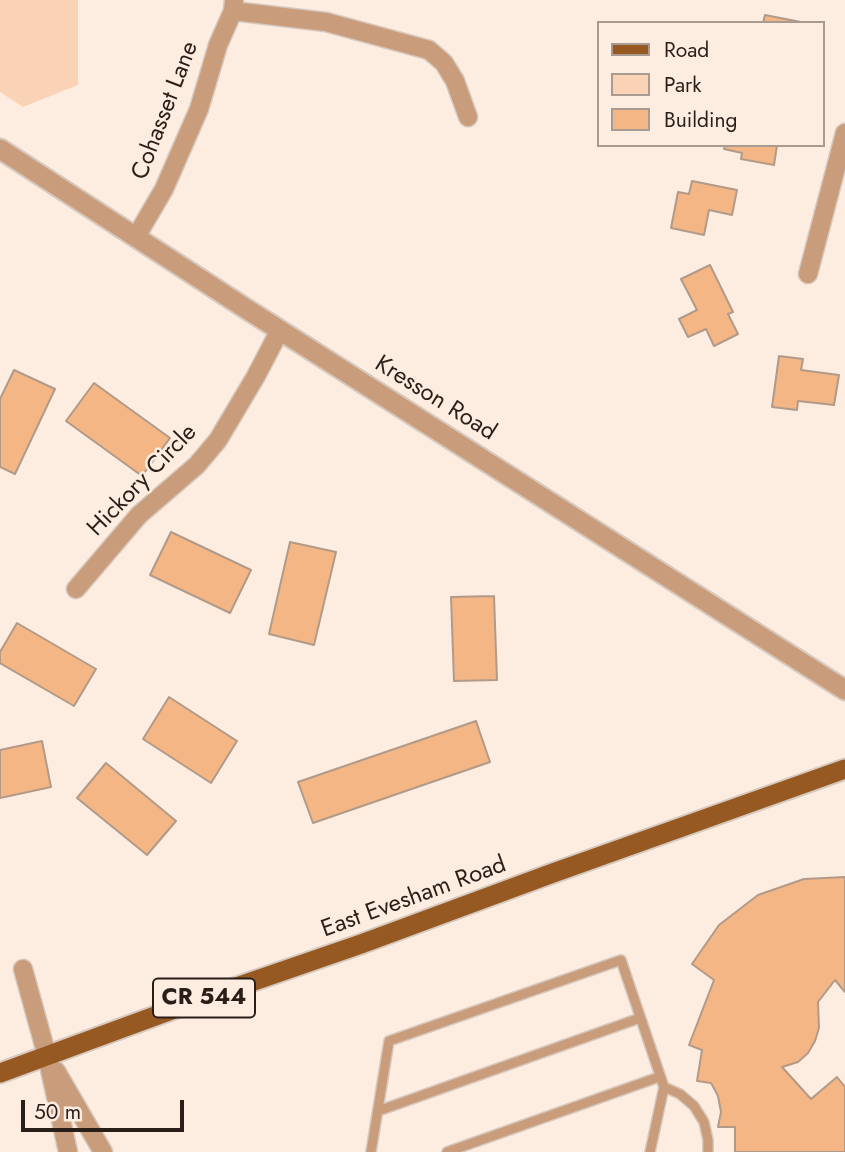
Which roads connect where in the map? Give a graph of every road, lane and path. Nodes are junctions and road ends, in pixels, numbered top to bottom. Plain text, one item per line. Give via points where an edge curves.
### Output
1 (234, 5) edge
2 (468, 117) dead end
3 (845, 133) edge
4 (0, 149) edge
5 (136, 237) junction
6 (808, 274) dead end
7 (280, 330) junction
8 (76, 589) dead end
9 (845, 690) edge
10 (845, 769) edge
11 (23, 969) dead end
12 (640, 1018) junction
13 (47, 1056) junction
14 (0, 1073) edge
15 (659, 1077) junction
16 (664, 1087) junction
17 (378, 1111) junction
18 (68, 1152) edge
19 (103, 1152) edge
20 (372, 1152) edge
21 (447, 1152) edge
22 (650, 1152) edge
23 (708, 1152) edge

1 - 2 street via 326,22 429,50 455,81
1 - 5 street, Cohasset Lane via 199,109 164,189
3 - 6 street
4 - 5 street, Kresson Road
5 - 7 street, Kresson Road
7 - 8 street, Hickory Circle via 218,440 197,465 139,515
7 - 9 street, Kresson Road
10 - 13 main road, East Evesham Road / CR 544
11 - 13 street
12 - 15 lane
12 - 17 lane
12 - 17 lane via 621,960 389,1041
13 - 14 main road, East Evesham Road / CR 544
13 - 18 street
13 - 19 street
15 - 16 lane
15 - 21 lane
16 - 22 lane
16 - 23 lane via 694,1106 704,1122
17 - 20 lane

